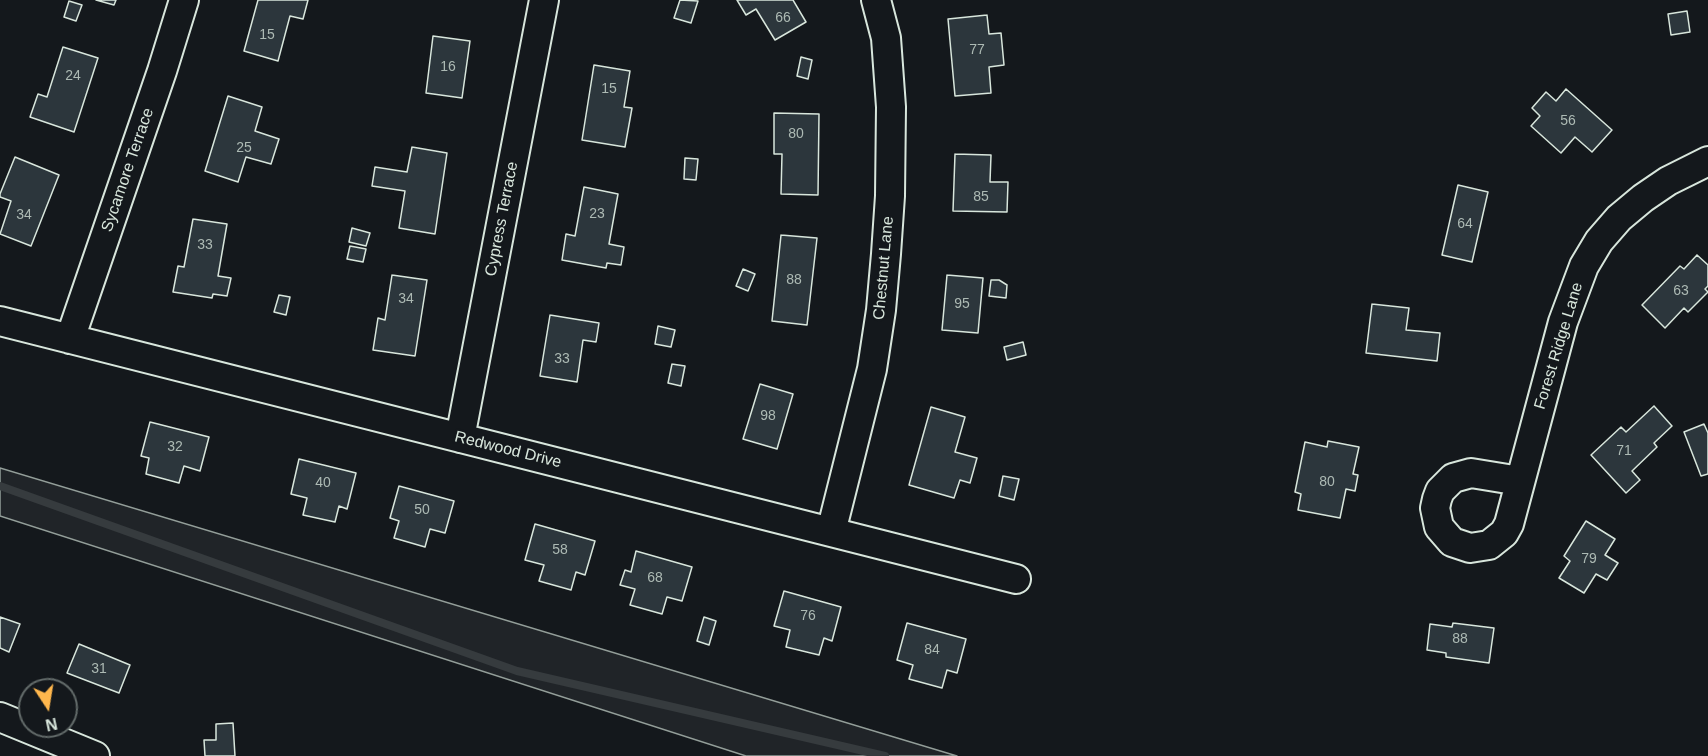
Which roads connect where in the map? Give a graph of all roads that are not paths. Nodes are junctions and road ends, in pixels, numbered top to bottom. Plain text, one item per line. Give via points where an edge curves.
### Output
1 (184, 0) edge
2 (544, 0) edge
3 (876, 0) edge
4 (1708, 161) edge
5 (0, 321) edge
6 (70, 339) junction
7 (460, 438) junction
8 (1520, 481) dead end
9 (831, 532) junction
10 (1016, 579) dead end
11 (0, 717) edge
12 (95, 756) edge

1 - 6 street, Sycamore Terrace
2 - 7 street, Cypress Terrace
3 - 9 street, Chestnut Lane via 886,38 891,107 885,265 872,369
4 - 8 street, Forest Ridge Lane via 1668,181 1619,218 1584,266 1563,322
5 - 6 street, Redwood Drive
6 - 7 street, Redwood Drive
7 - 9 street, Redwood Drive
9 - 10 street, Redwood Drive
11 - 12 street

